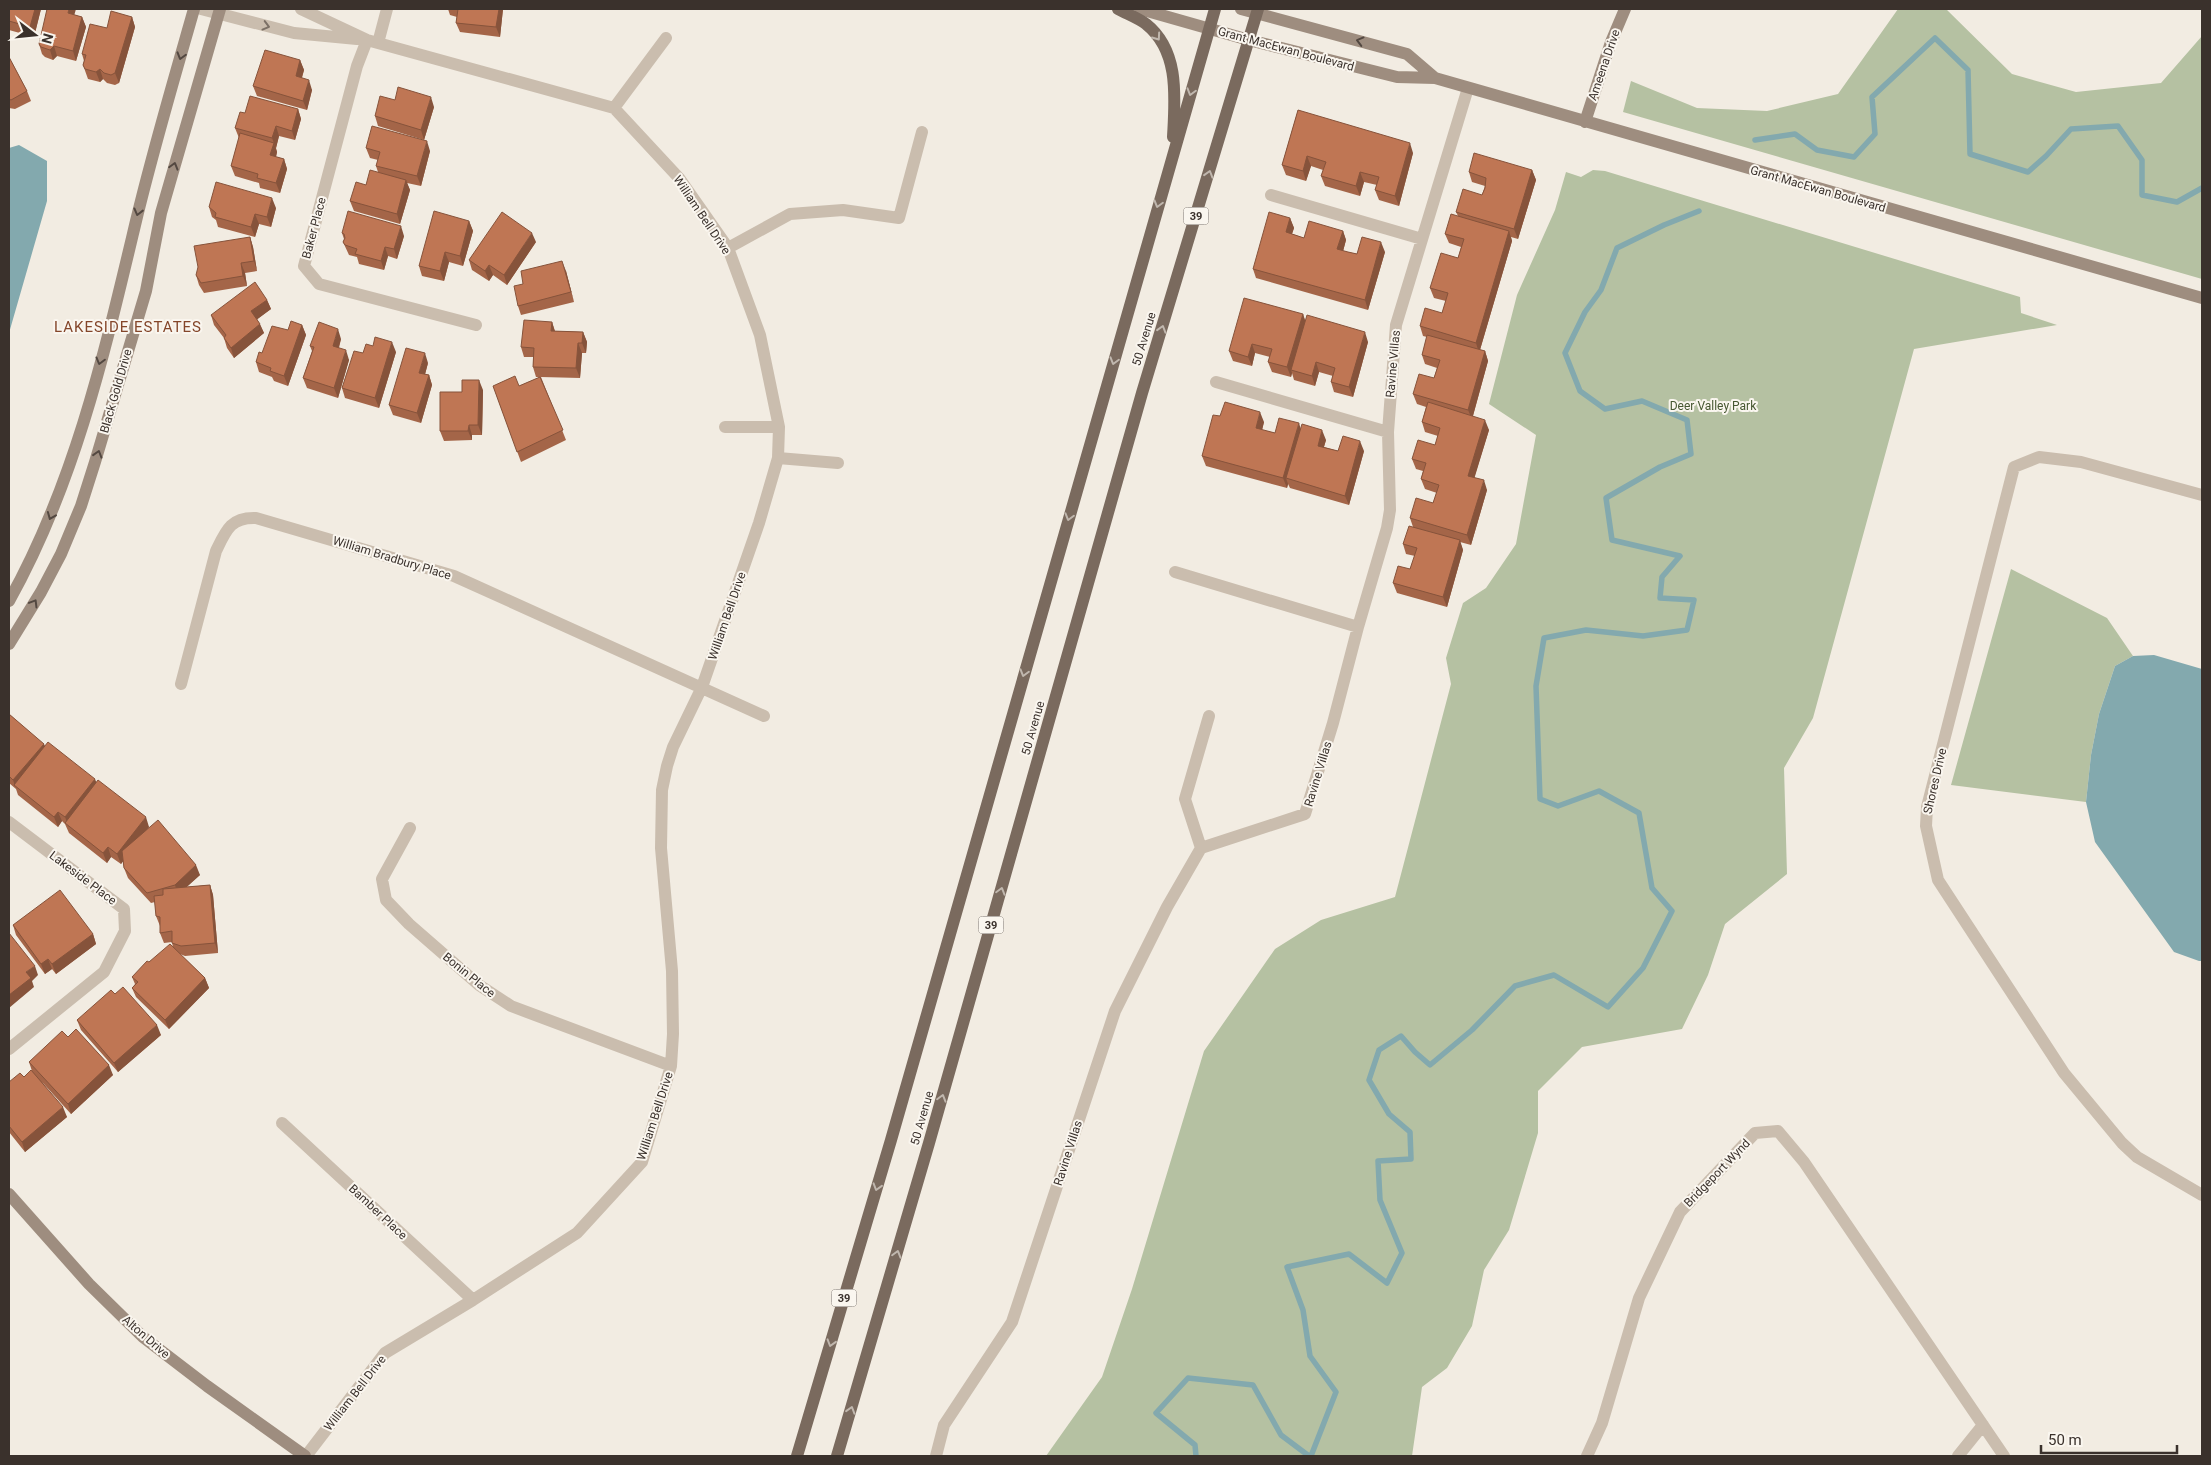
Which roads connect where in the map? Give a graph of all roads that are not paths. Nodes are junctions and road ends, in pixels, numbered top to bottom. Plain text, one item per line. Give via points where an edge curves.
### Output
1 (194, 9) edge
2 (201, 9) edge
3 (301, 9) edge
4 (387, 9) edge
5 (1118, 9) edge
6 (1140, 9) edge
7 (1215, 9) edge
8 (1241, 9) edge
9 (1625, 9) edge
10 (220, 11) edge
11 (1257, 11) edge
12 (1209, 29) junction
13 (666, 38) dead end
14 (1249, 40) junction
15 (372, 41) junction
16 (1435, 78) junction
17 (1468, 88) junction
18 (614, 108) junction
19 (1585, 122) junction
20 (922, 132) dead end
21 (1172, 157) junction
22 (1271, 195) dead end
23 (1422, 239) junction
24 (728, 248) junction
25 (2202, 298) edge
26 (476, 325) dead end
27 (1216, 382) dead end
28 (725, 427) dead end
29 (779, 427) junction
30 (1388, 432) junction
31 (778, 458) junction
32 (838, 463) dead end
33 (2202, 495) edge
34 (1175, 572) dead end
35 (9, 601) edge
36 (1358, 627) junction
37 (9, 644) edge
38 (181, 684) dead end
39 (702, 687) junction
40 (764, 716) dead end
41 (1209, 716) dead end
42 (9, 822) edge
43 (410, 828) dead end
44 (1201, 848) junction
45 (9, 1049) edge
46 (672, 1066) junction
47 (282, 1123) dead end
48 (9, 1194) edge
49 (2202, 1195) edge
50 (473, 1300) junction
51 (1982, 1425) junction
52 (305, 1456) edge
53 (796, 1456) edge
54 (837, 1456) edge
55 (936, 1456) edge
56 (1587, 1456) edge
57 (1958, 1456) edge
58 (2004, 1456) edge

1 -> 35 main road, Black Gold Drive via 153,152 86,413 46,528
2 - 10 street
3 - 15 street
4 - 15 street
5 -> 21 main road via 1156,34 1169,58 1174,74
6 - 12 main road, Grant MacEwan Boulevard
7 - 12 main road, 50 Avenue / 39
8 - 11 main road, Grant MacEwan Boulevard
9 - 19 main road, Ameena Drive
10 -> 15 street via 294,33
37 -> 10 main road, Black Gold Drive via 41,592 81,506 146,291 160,213
11 - 14 main road, 50 Avenue / 39
16 -> 11 main road, Grant MacEwan Boulevard via 1407,54
12 - 14 main road, Grant MacEwan Boulevard
12 -> 21 main road, 50 Avenue / 39
13 - 18 street
14 - 16 main road, Grant MacEwan Boulevard via 1397,77
54 -> 14 main road, 50 Avenue / 39 via 1142,393
15 - 18 street
15 - 26 street, Baker Place via 357,66 304,266 319,284
16 - 17 main road, Grant MacEwan Boulevard
17 - 19 main road, Grant MacEwan Boulevard
17 - 23 street, Ravine Villas
18 - 24 street, William Bell Drive via 679,178
19 - 25 main road, Grant MacEwan Boulevard
20 - 24 street via 898,218 843,210 790,214
21 -> 53 main road, 50 Avenue / 39 via 896,1121
22 - 23 street
23 - 30 street, Ravine Villas via 1396,325
24 - 29 street, William Bell Drive via 760,335
27 - 30 street
28 - 29 street
29 - 31 street, William Bell Drive
30 - 36 street, Ravine Villas via 1388,528
31 - 32 street
31 - 39 street, William Bell Drive
33 - 49 street, Shores Drive via 2081,462 2039,456 2014,467 1928,807 1926,826 1938,880 2064,1073 2137,1157
34 - 36 street
36 - 44 street, Ravine Villas via 1305,814
38 - 39 street, William Bradbury Place via 216,551 233,523 242,517 256,518 454,576
39 - 40 street
39 - 46 street, William Bell Drive via 673,746 662,790 661,848 674,1006
41 - 44 street via 1185,799
42 - 45 street, Lakeside Place via 124,908 125,930 104,972
43 - 46 street, Bonin Place via 382,879 386,900 408,924 478,985 511,1006
44 - 55 street, Ravine Villas via 1167,907 1115,1011 1012,1322 944,1425
46 - 50 street, William Bell Drive via 642,1162 577,1233
47 - 50 street, Bamber Place
48 - 52 main road, Alton Drive via 89,1284 143,1337
50 - 52 street, William Bell Drive via 384,1353
51 - 56 street, Bridgeport Wynd via 1804,1162 1778,1131 1755,1133 1680,1212 1639,1298 1602,1423
51 - 57 street
51 - 58 street, Bridgeport Wynd

